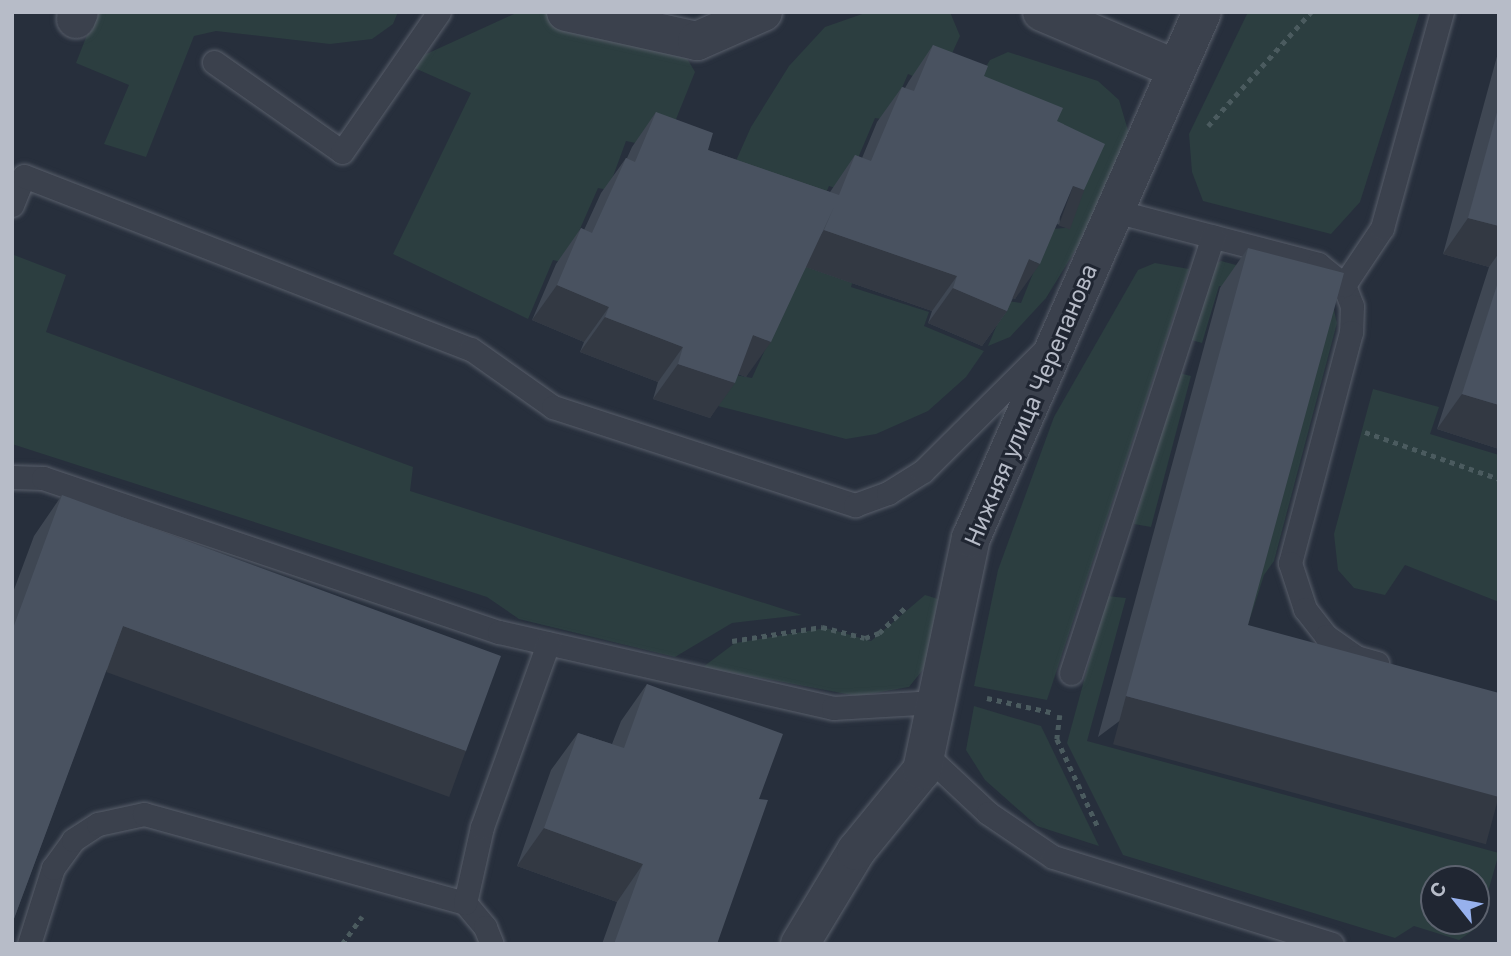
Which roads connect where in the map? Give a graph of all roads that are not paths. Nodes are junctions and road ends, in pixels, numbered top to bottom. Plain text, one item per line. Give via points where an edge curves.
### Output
1 (439, 12) edge
2 (566, 12) edge
3 (763, 12) edge
4 (1042, 12) edge
5 (1202, 12) edge
6 (1442, 12) edge
7 (214, 62) dead end
8 (1176, 69) junction
9 (12, 205) edge
10 (1115, 211) junction
11 (1213, 237) junction
12 (1344, 285) junction
13 (1061, 332) junction
14 (12, 477) edge
15 (548, 644) junction
16 (1395, 668) edge
17 (1071, 673) road end
18 (936, 702) junction
19 (925, 754) junction
20 (465, 903) junction
21 (29, 944) edge
22 (492, 944) edge
23 (800, 944) edge
24 (1332, 944) edge

1 - 7 lane via 342,152
2 - 3 street via 697,41
4 - 8 street
5 - 8 street, Нижняя улица Черепанова
6 - 12 lane via 1382,228
8 - 10 street, Нижняя улица Черепанова
9 - 13 lane via 24,176 471,349 553,407 855,505 888,493 923,471
10 - 11 lane
10 - 13 street, Нижняя улица Черепанова
11 - 12 lane via 1318,264
11 - 17 lane
12 - 16 lane via 1352,306 1351,332 1290,563 1305,608 1326,636 1356,657
13 - 18 street, Нижняя улица Черепанова via 971,538
14 - 15 lane via 43,478 499,632
15 - 18 lane via 834,708
15 - 20 lane via 482,827
18 - 19 street, Нижняя улица Черепанова
19 - 23 street, Нижняя улица Черепанова via 922,770 856,850
19 - 24 lane via 988,813 1053,857 1126,876
20 - 21 lane via 388,878 144,814 98,824 73,840 53,868
20 - 22 lane via 485,927

